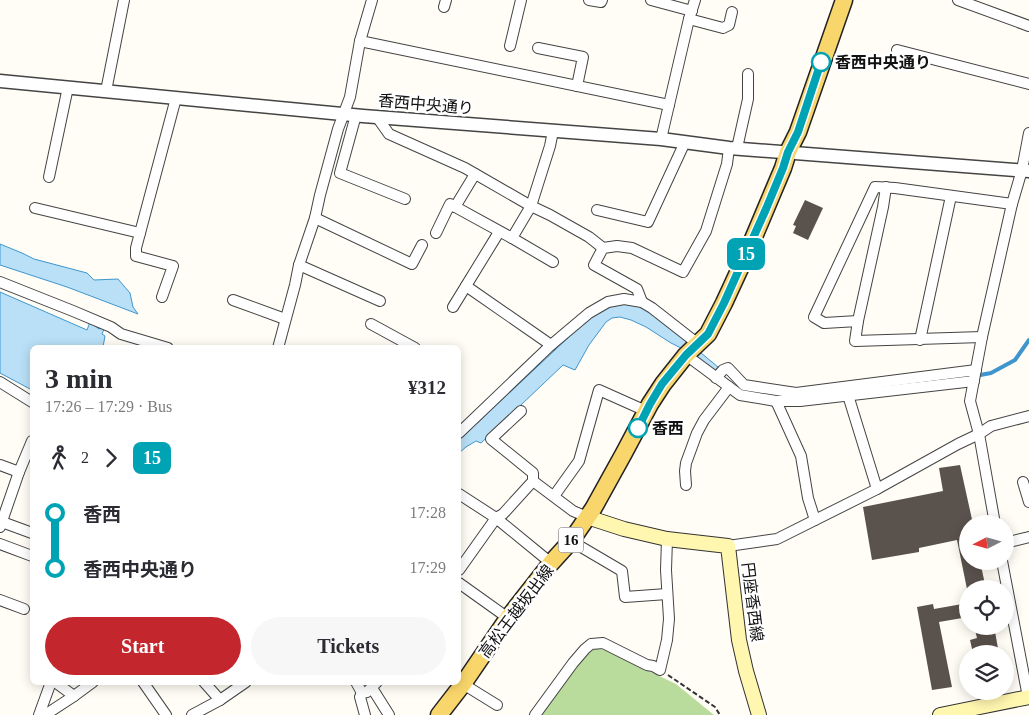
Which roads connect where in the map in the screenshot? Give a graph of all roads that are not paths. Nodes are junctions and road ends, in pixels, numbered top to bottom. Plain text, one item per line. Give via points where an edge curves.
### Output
1 (124, 0) edge
2 (372, 0) edge
3 (521, 0) edge
4 (589, 0) edge
5 (602, 0) edge
6 (651, 0) edge
7 (695, 0) edge
8 (844, 0) edge
9 (958, 0) edge
10 (732, 12) dead end
11 (690, 15) junction
12 (1029, 26) edge
13 (360, 42) junction
14 (510, 46) dead end
15 (538, 48) dead end
16 (896, 50) dead end
17 (748, 74) dead end
18 (0, 82) edge
19 (1029, 84) edge
20 (577, 86) junction
21 (68, 88) junction
22 (106, 91) junction
23 (176, 98) junction
24 (668, 105) junction
25 (350, 114) junction
26 (377, 117) junction
27 (553, 131) junction
28 (1029, 133) edge
29 (661, 140) junction
30 (685, 142) junction
31 (733, 148) junction
32 (788, 152) junction
33 (1026, 170) edge
34 (475, 174) junction
35 (49, 177) dead end
36 (886, 187) junction
37 (950, 196) junction
38 (405, 199) dead end
39 (1012, 204) junction
40 (531, 206) junction
41 (455, 207) junction
42 (35, 208) dead end
43 (597, 210) dead end
44 (315, 218) junction
45 (499, 232) junction
46 (140, 233) junction
47 (436, 233) dead end
48 (512, 238) junction
49 (422, 245) dead end
50 (604, 248) junction
51 (553, 262) dead end
52 (299, 265) junction
53 (0, 282) edge
54 (466, 286) junction
55 (162, 297) dead end
56 (233, 300) dead end
57 (380, 301) dead end
58 (642, 302) junction
59 (453, 307) dead end
60 (285, 319) junction
61 (858, 321) junction
62 (371, 324) dead end
63 (982, 338) junction
64 (920, 340) junction
65 (161, 345) edge
66 (279, 345) edge
67 (410, 345) edge
68 (551, 345) junction
69 (692, 350) junction
70 (976, 370) junction
71 (720, 374) junction
72 (974, 381) junction
73 (0, 382) edge
74 (729, 387) junction
75 (745, 391) junction
76 (847, 392) junction
77 (30, 401) edge
78 (776, 401) junction
79 (521, 411) dead end
80 (646, 412) junction
81 (1029, 416) edge
82 (461, 431) edge
83 (979, 434) junction
84 (30, 446) edge
85 (0, 465) edge
86 (20, 472) junction
87 (533, 481) junction
88 (1023, 482) dead end
89 (686, 486) dead end
90 (876, 489) junction
91 (461, 495) edge
92 (554, 496) junction
93 (1029, 502) edge
94 (993, 515) edge
95 (496, 518) junction
96 (587, 518) junction
97 (815, 520) junction
98 (1, 524) edge
99 (30, 532) edge
100 (1029, 537) edge
101 (667, 539) junction
102 (570, 540) junction
103 (1014, 541) edge
104 (0, 544) edge
105 (728, 546) junction
106 (30, 555) edge
107 (551, 563) junction
108 (461, 567) edge
109 (1004, 570) edge
110 (461, 584) edge
111 (667, 594) junction
112 (0, 600) edge
113 (24, 609) dead end
114 (508, 618) junction
115 (463, 684) junction
116 (52, 685) edge
117 (58, 685) edge
118 (89, 685) edge
119 (148, 685) edge
120 (207, 685) edge
121 (242, 685) edge
122 (358, 685) edge
123 (375, 685) edge
124 (362, 693) junction
125 (74, 696) junction
126 (1028, 697) edge
127 (220, 700) junction
128 (496, 705) dead end
129 (442, 714) edge
130 (947, 714) edge
131 (39, 715) edge
132 (45, 715) edge
133 (166, 715) edge
134 (192, 715) edge
135 (364, 715) edge
136 (389, 715) edge
137 (535, 715) edge
138 (759, 715) edge

1 - 22 street
2 - 13 street
3 - 14 street
4 - 5 street
6 - 11 street
7 - 11 street
8 - 32 main road, 高松王越坂出線 / 16
9 - 12 street
10 - 11 street via 729,25 723,28
11 - 24 street
13 - 20 street
13 - 25 street
15 - 20 street via 583,57
16 - 19 street
17 - 31 street via 748,99
18 - 21 street, 香西中央通り
20 - 24 street
21 - 22 street, 香西中央通り
21 - 35 street
22 - 23 street, 香西中央通り
23 - 25 street, 香西中央通り
23 - 46 street
24 - 29 street
25 - 26 street, 香西中央通り
25 - 38 street via 340,173
25 - 44 street via 320,194
26 - 27 street, 香西中央通り
26 - 34 street via 389,134
27 - 29 street, 香西中央通り
27 - 40 street
28 - 33 street
29 - 30 street, 香西中央通り
30 - 31 street, 香西中央通り
30 - 43 street via 648,222
31 - 32 street, 香西中央通り
31 - 50 street via 706,231 683,272 632,248
32 - 33 street, 香西中央通り
32 - 69 main road, 高松王越坂出線 / 16 via 724,303 708,334
33 - 39 street
34 - 40 street
34 - 41 street
36 - 37 street
36 - 61 street
36 - 61 street via 876,187 814,317 824,323
37 - 39 street
37 - 64 street
39 - 63 street
40 - 48 street
40 - 50 street
41 - 45 street
41 - 47 street via 450,204
42 - 46 street
44 - 49 street via 412,264
44 - 52 street
45 - 48 street
45 - 54 street
46 - 55 street via 136,256 174,266
48 - 51 street
50 - 58 street via 594,265 637,289
52 - 57 street
52 - 60 street
53 - 65 street via 81,314 121,334
54 - 59 street
54 - 68 street
56 - 60 street
58 - 68 street via 624,299 608,302 589,313
58 - 69 street via 652,308
60 - 66 street
61 - 64 street via 855,341
62 - 67 street
63 - 64 street
63 - 70 street
68 - 82 street
69 - 71 street
69 - 80 main road, 高松王越坂出線 / 16 via 662,384
70 - 72 street
70 - 76 street
71 - 74 street
71 - 75 street via 728,368
72 - 76 street
72 - 83 street via 970,401
73 - 77 street
74 - 75 street via 740,395
74 - 89 street via 697,433 686,463
75 - 76 street
75 - 78 street
76 - 78 street via 800,401
76 - 90 street
78 - 97 street via 800,456
79 - 87 street via 491,439 533,473
80 - 92 street via 599,390 579,461
80 - 96 main road, 高松王越坂出線 / 16
81 - 83 street via 991,426
83 - 90 street
83 - 94 street
84 - 86 street
85 - 86 street
86 - 98 street
87 - 92 street
87 - 95 street
88 - 93 street
90 - 97 street
91 - 95 street
92 - 96 street via 573,512
95 - 107 street
95 - 108 street
96 - 101 main road, 円座香西線
96 - 102 main road, 高松王越坂出線 / 16
97 - 105 street via 777,540
98 - 99 street
100 - 103 street
101 - 105 main road, 円座香西線
101 - 111 street
102 - 107 main road, 高松王越坂出線 / 16
102 - 111 street via 622,571 625,598
104 - 106 street
105 - 138 main road, 円座香西線 via 739,640
107 - 114 main road, 高松王越坂出線 / 16
109 - 126 street
110 - 114 street
111 - 137 street via 669,619 660,670 603,643 591,644
112 - 113 street
114 - 115 main road, 高松王越坂出線 / 16
115 - 128 street
115 - 129 main road, 高松王越坂出線 / 16
116 - 131 street
117 - 125 street
118 - 125 street
119 - 133 street
120 - 127 street
121 - 127 street
122 - 124 street
123 - 124 street
123 - 136 street
124 - 135 street
125 - 132 street
126 - 130 main road
127 - 134 street

